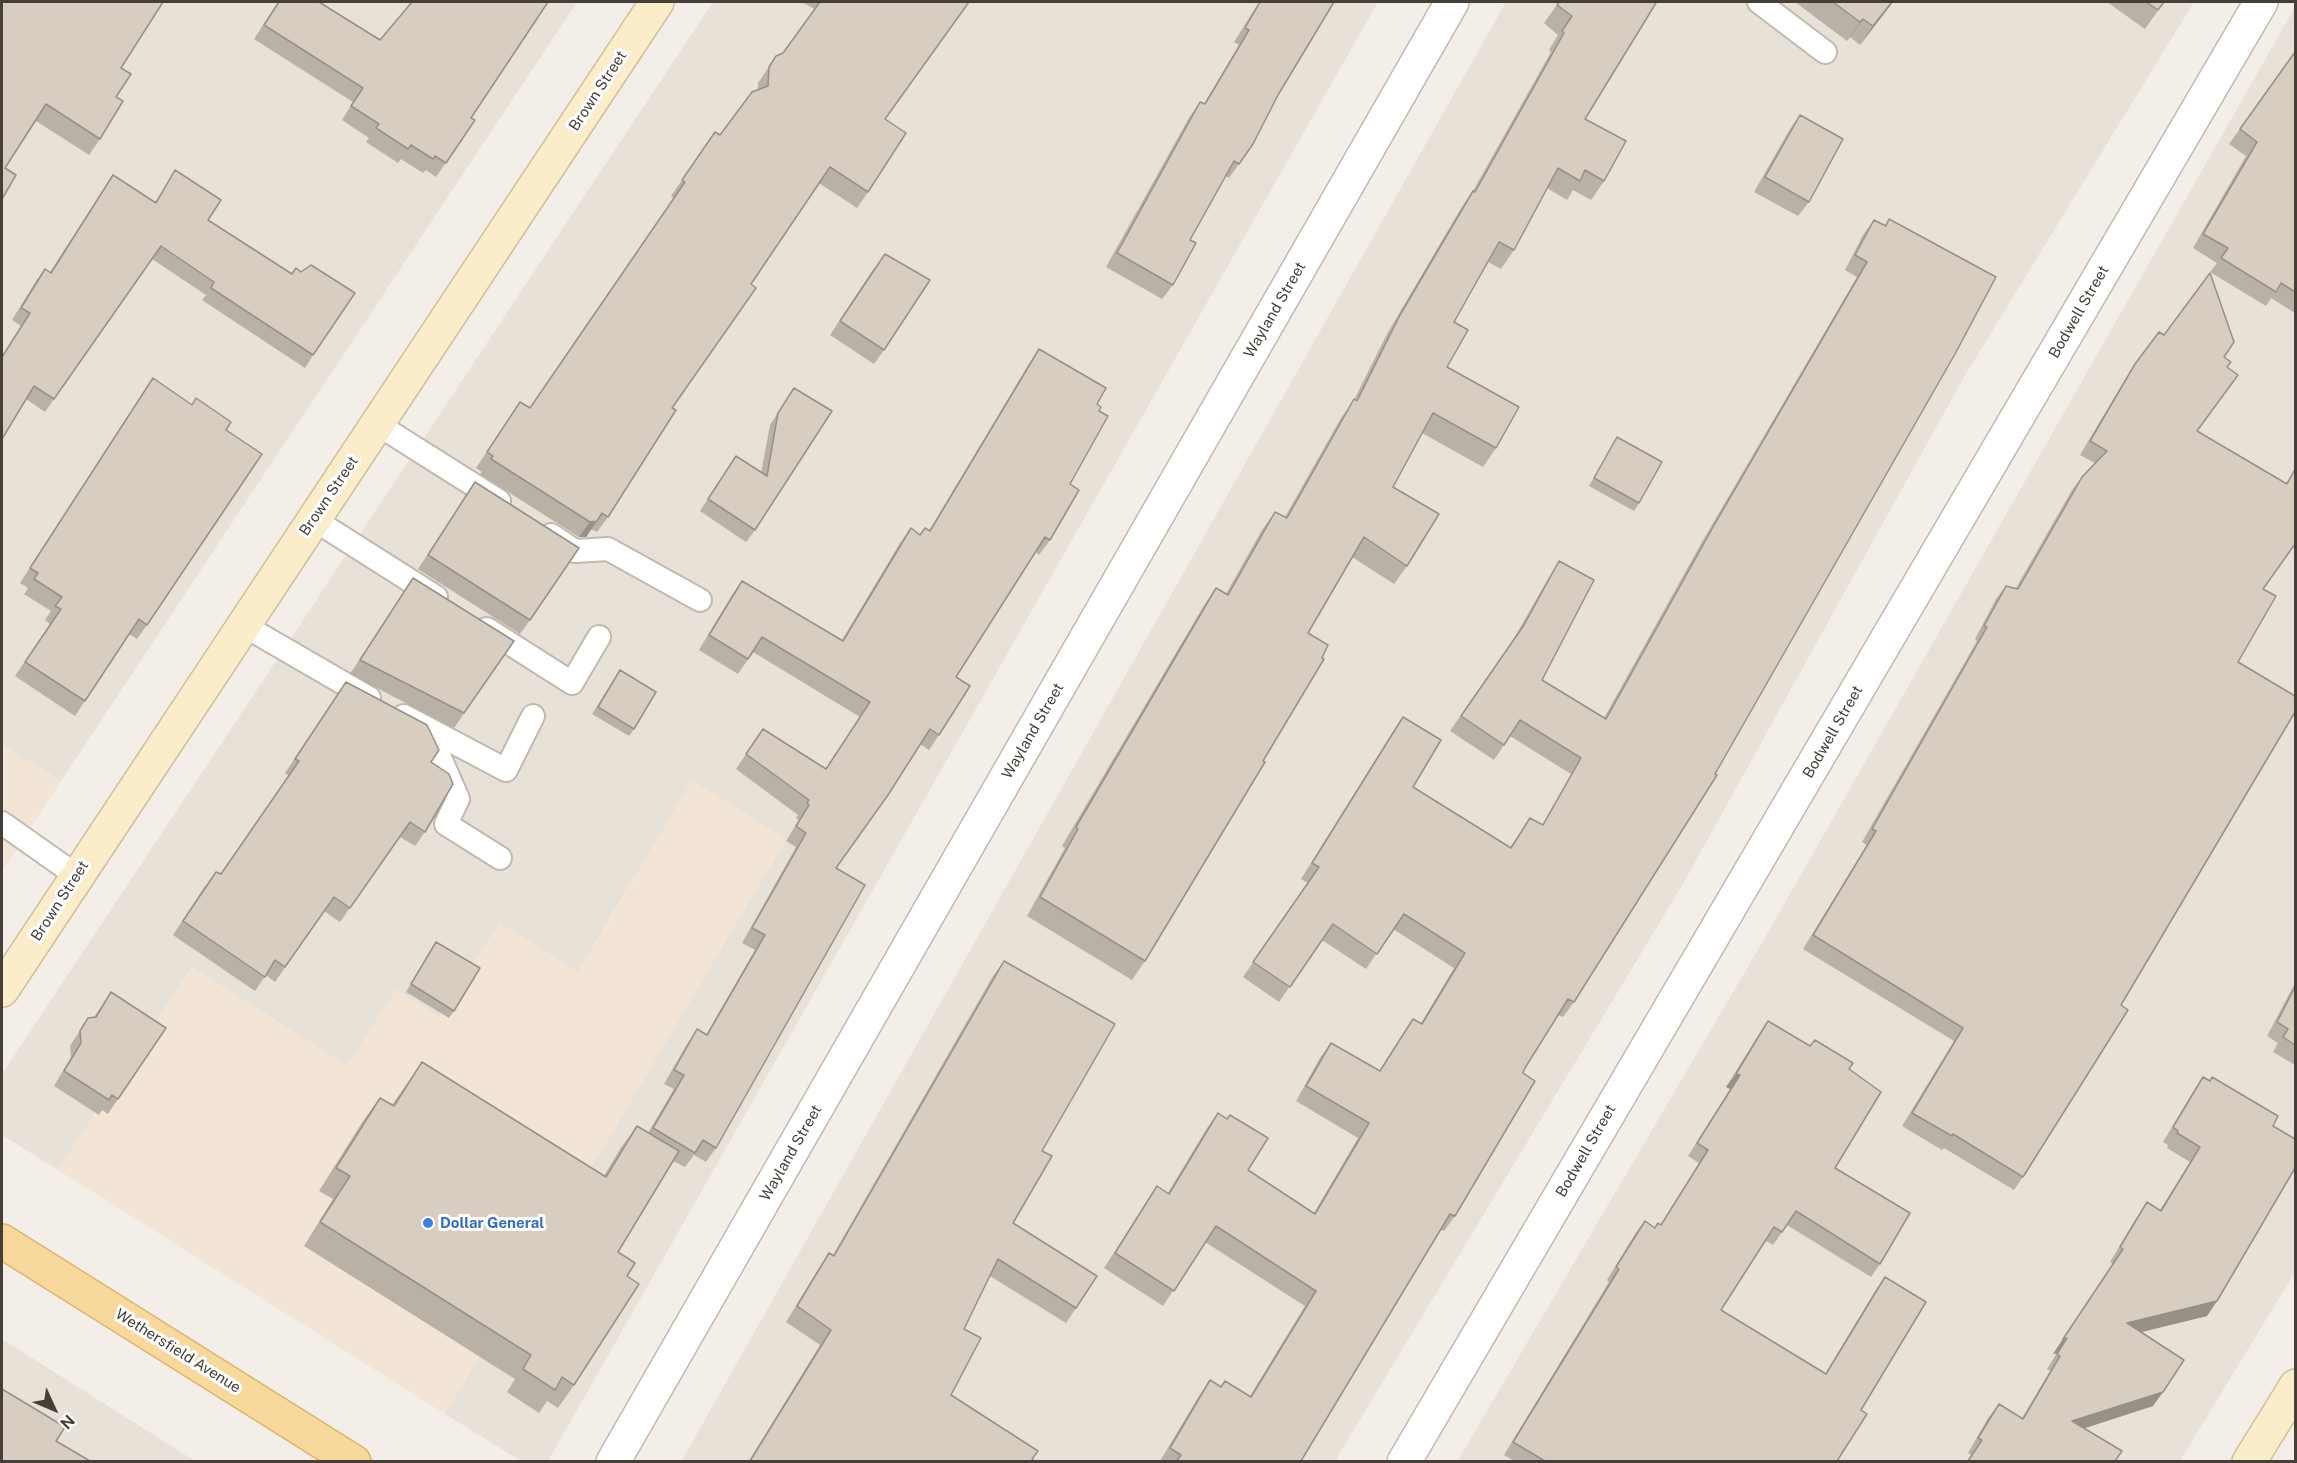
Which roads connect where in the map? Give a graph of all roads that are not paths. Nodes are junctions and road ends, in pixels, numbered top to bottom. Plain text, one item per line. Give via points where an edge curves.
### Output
1 (657, 2) edge
2 (1452, 2) edge
3 (1759, 2) edge
4 (2261, 2) edge
5 (1825, 52) dead end
6 (377, 424) junction
7 (516, 512) edge
8 (313, 519) junction
9 (535, 525) edge
10 (700, 600) dead end
11 (453, 608) edge
12 (473, 620) edge
13 (243, 625) junction
14 (599, 637) dead end
15 (533, 716) dead end
16 (428, 728) junction
17 (2, 823) edge
18 (500, 858) dead end
19 (77, 876) junction
20 (2, 990) edge
21 (2, 1240) edge
22 (2295, 1386) edge
23 (354, 1461) edge
24 (613, 1461) edge
25 (1404, 1461) edge
26 (2249, 1461) edge

1 - 6 main road, Brown Street
2 - 24 street, Wayland Street
3 - 5 lane
4 - 25 street, Bodwell Street
6 - 7 lane
6 - 8 main road, Brown Street
8 - 11 lane
8 - 13 main road, Brown Street
9 - 10 lane via 575,551 608,549
12 - 14 lane via 572,683
13 - 16 lane via 345,687
13 - 19 main road, Brown Street
15 - 16 lane via 506,770
16 - 18 lane via 458,799 446,824
17 - 19 lane
19 - 20 main road, Brown Street
21 - 23 main road, Wethersfield Avenue
22 - 26 main road

